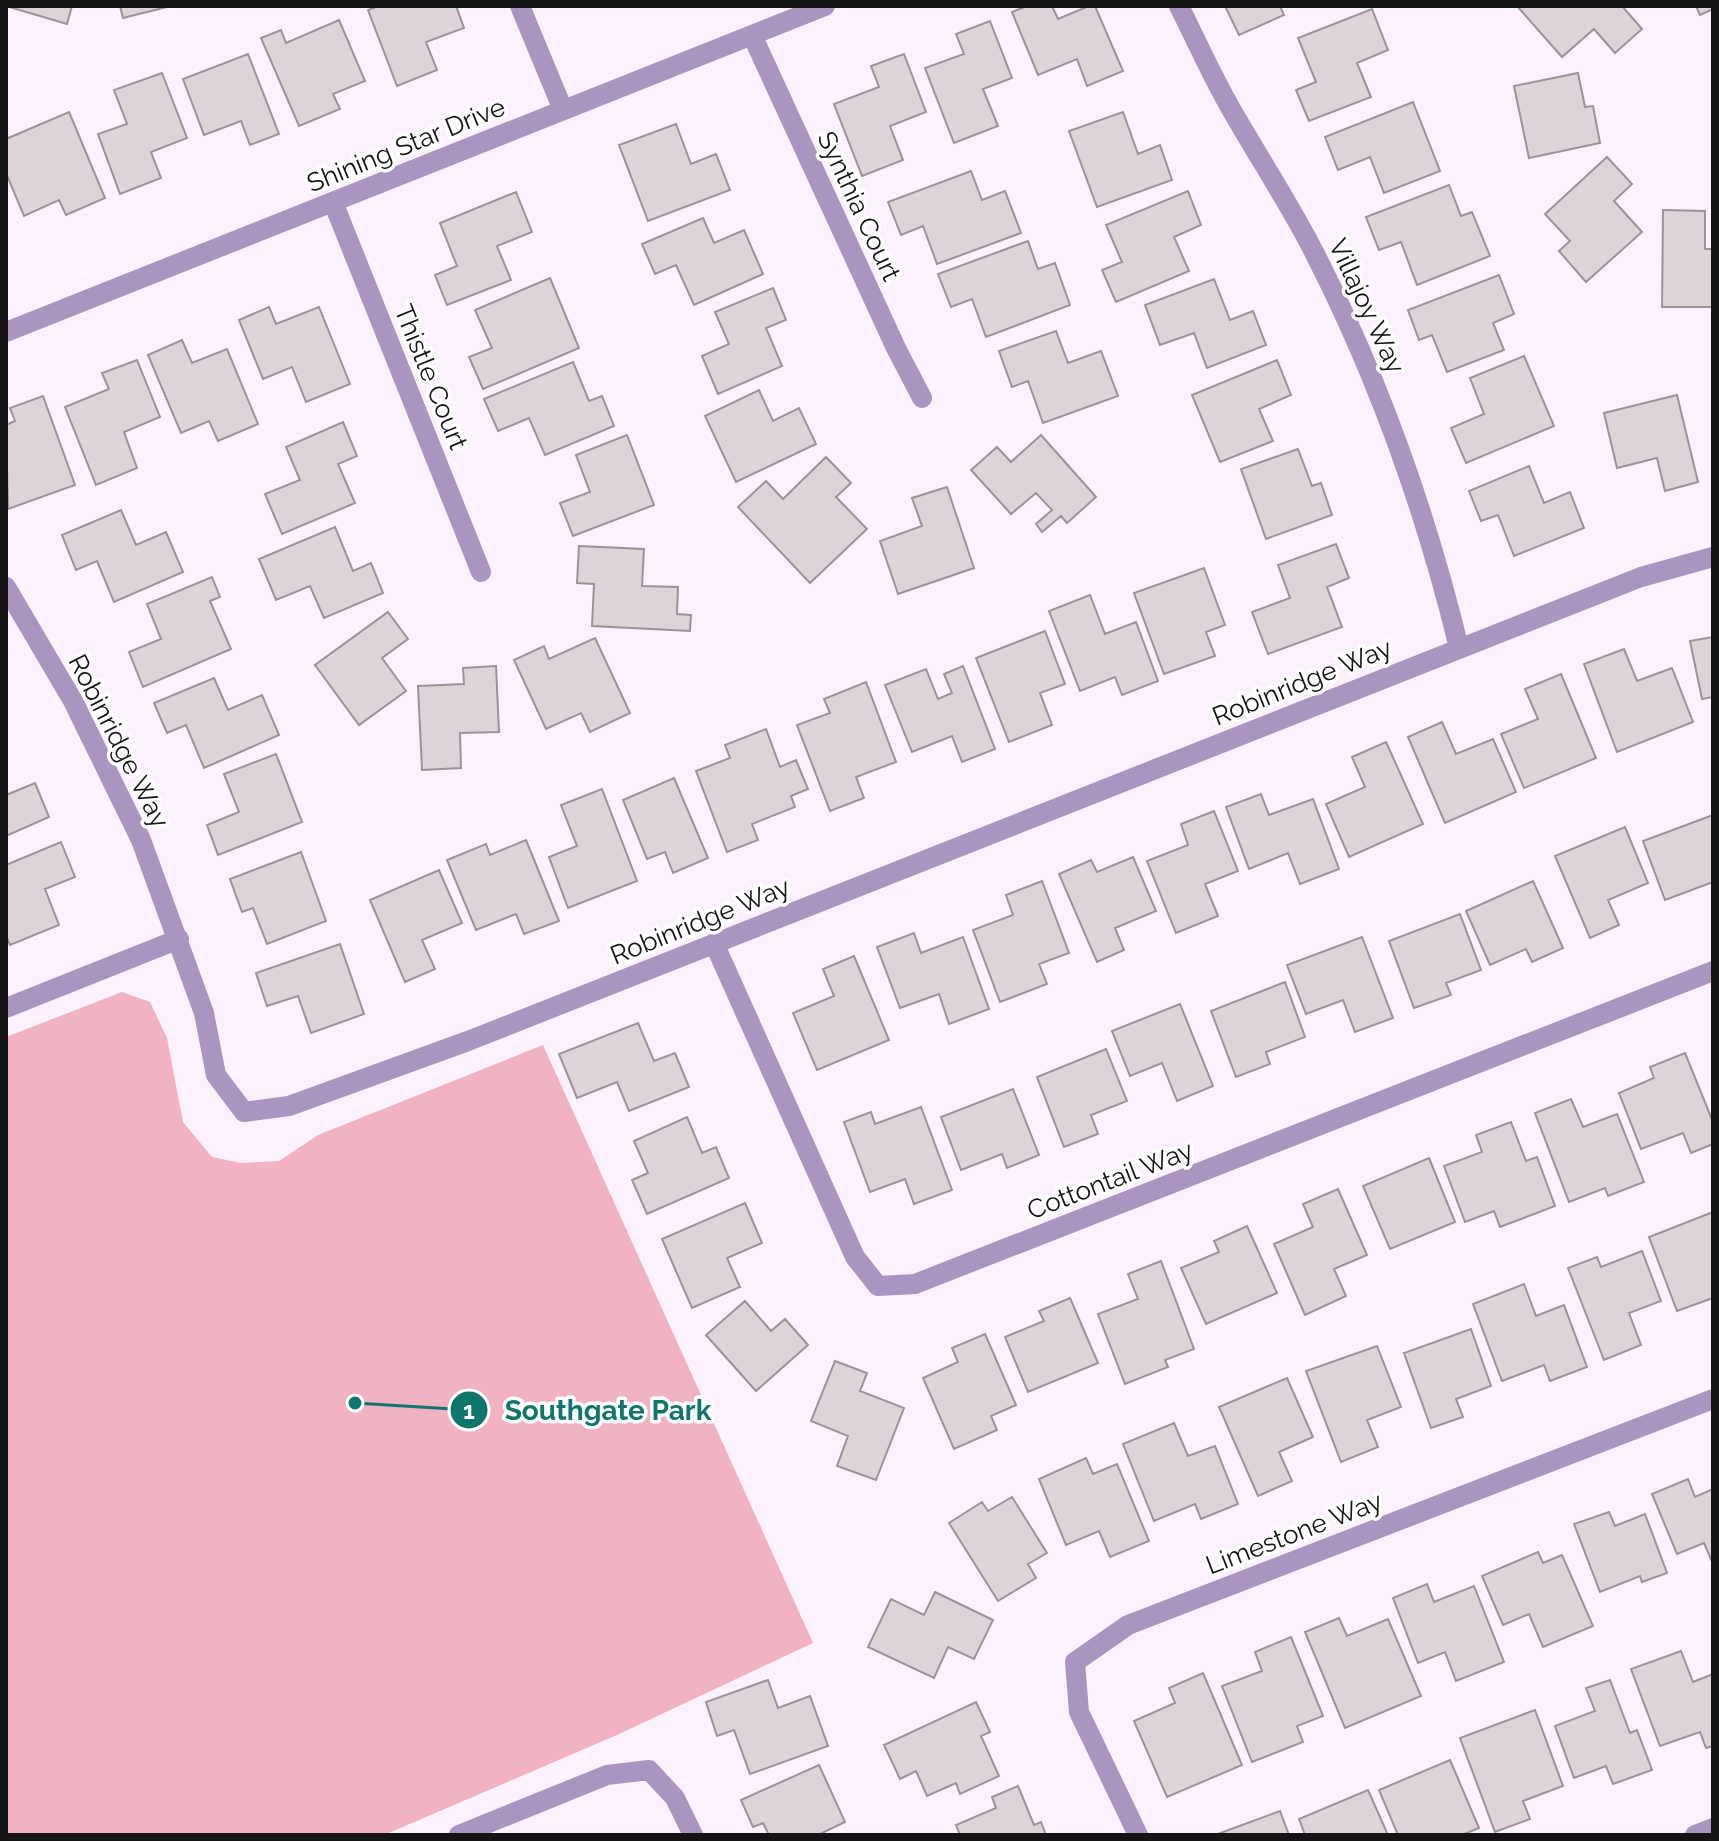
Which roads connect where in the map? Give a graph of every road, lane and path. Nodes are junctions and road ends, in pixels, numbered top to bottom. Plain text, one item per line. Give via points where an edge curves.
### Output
1 (520, 6) edge
2 (825, 6) edge
3 (1179, 6) edge
4 (752, 35) junction
5 (563, 110) junction
6 (333, 202) junction
7 (6, 332) edge
8 (922, 398) dead end
9 (1713, 557) edge
10 (481, 572) dead end
11 (6, 587) edge
12 (1459, 648) junction
13 (179, 939) junction
14 (714, 943) junction
15 (1713, 971) edge
16 (6, 1008) edge
17 (1713, 1399) edge
18 (1713, 1828) edge
19 (459, 1835) edge
20 (693, 1835) edge
21 (1138, 1835) edge
22 (1695, 1835) edge

1 - 5 street
2 - 4 street, Shining Star Drive
3 - 12 street, Villajoy Way via 1315,254 1374,379 1413,482
4 - 5 street, Shining Star Drive
4 - 8 street, Synthia Court
5 - 6 street, Shining Star Drive
6 - 7 street, Shining Star Drive
6 - 10 street, Thistle Court
9 - 12 street, Robinridge Way via 1641,577
11 - 13 street, Robinridge Way via 80,715 141,840
12 - 14 street, Robinridge Way
13 - 14 street, Robinridge Way via 204,1013 216,1075 244,1112 289,1106
13 - 16 street
14 - 15 street, Cottontail Way via 855,1257 878,1286 915,1284
17 - 21 street, Limestone Way via 1128,1625 1075,1662 1079,1712
18 - 22 street
19 - 20 street via 607,1775 649,1770 675,1798

